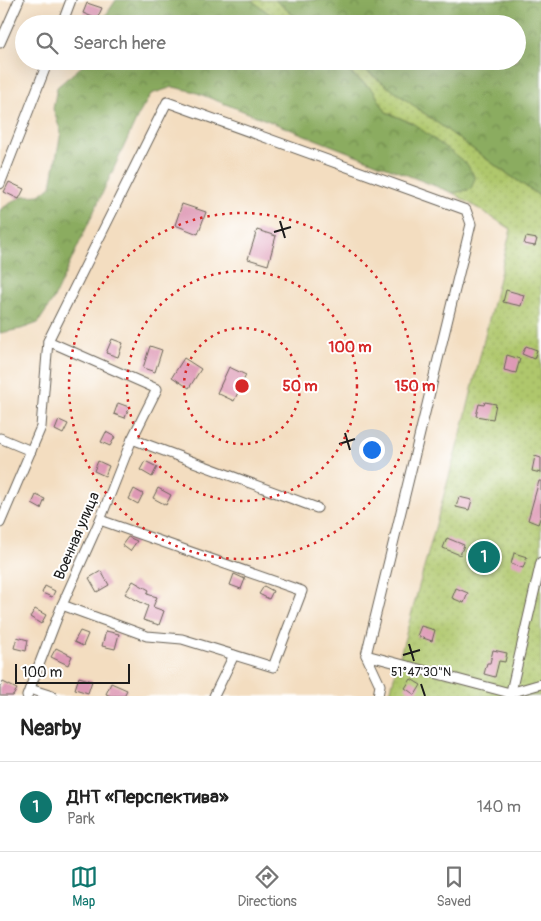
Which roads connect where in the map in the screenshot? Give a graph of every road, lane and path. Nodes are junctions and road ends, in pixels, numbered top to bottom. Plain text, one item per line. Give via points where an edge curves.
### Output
1 (18, 0) edge
2 (72, 0) edge
3 (66, 15) edge
4 (0, 44) edge
5 (44, 70) edge
6 (0, 184) edge
7 (48, 341) junction
8 (0, 438) edge
9 (132, 439) junction
10 (31, 452) junction
11 (318, 508) dead end
12 (100, 520) junction
13 (0, 523) edge
14 (541, 562) edge
15 (62, 604) junction
16 (234, 655) junction
17 (366, 655) junction
18 (541, 684) edge
19 (28, 693) edge
20 (510, 695) edge
21 (52, 696) edge
22 (214, 696) edge
23 (378, 696) edge

1 - 4 street
2 - 3 street
5 - 6 street
7 - 9 street, Военная улица via 157,389
7 - 10 street via 41,427
7 - 17 street via 167,102 466,210 471,224
8 - 10 street
9 - 11 street
9 - 12 street, Военная улица
10 - 13 street
12 - 15 street, Военная улица
12 - 16 street via 302,591 273,667
14 - 20 street
15 - 16 street via 147,636 182,639
15 - 19 street, Военная улица
16 - 22 street
17 - 20 street
17 - 23 street via 380,685
18 - 20 street
19 - 21 street

